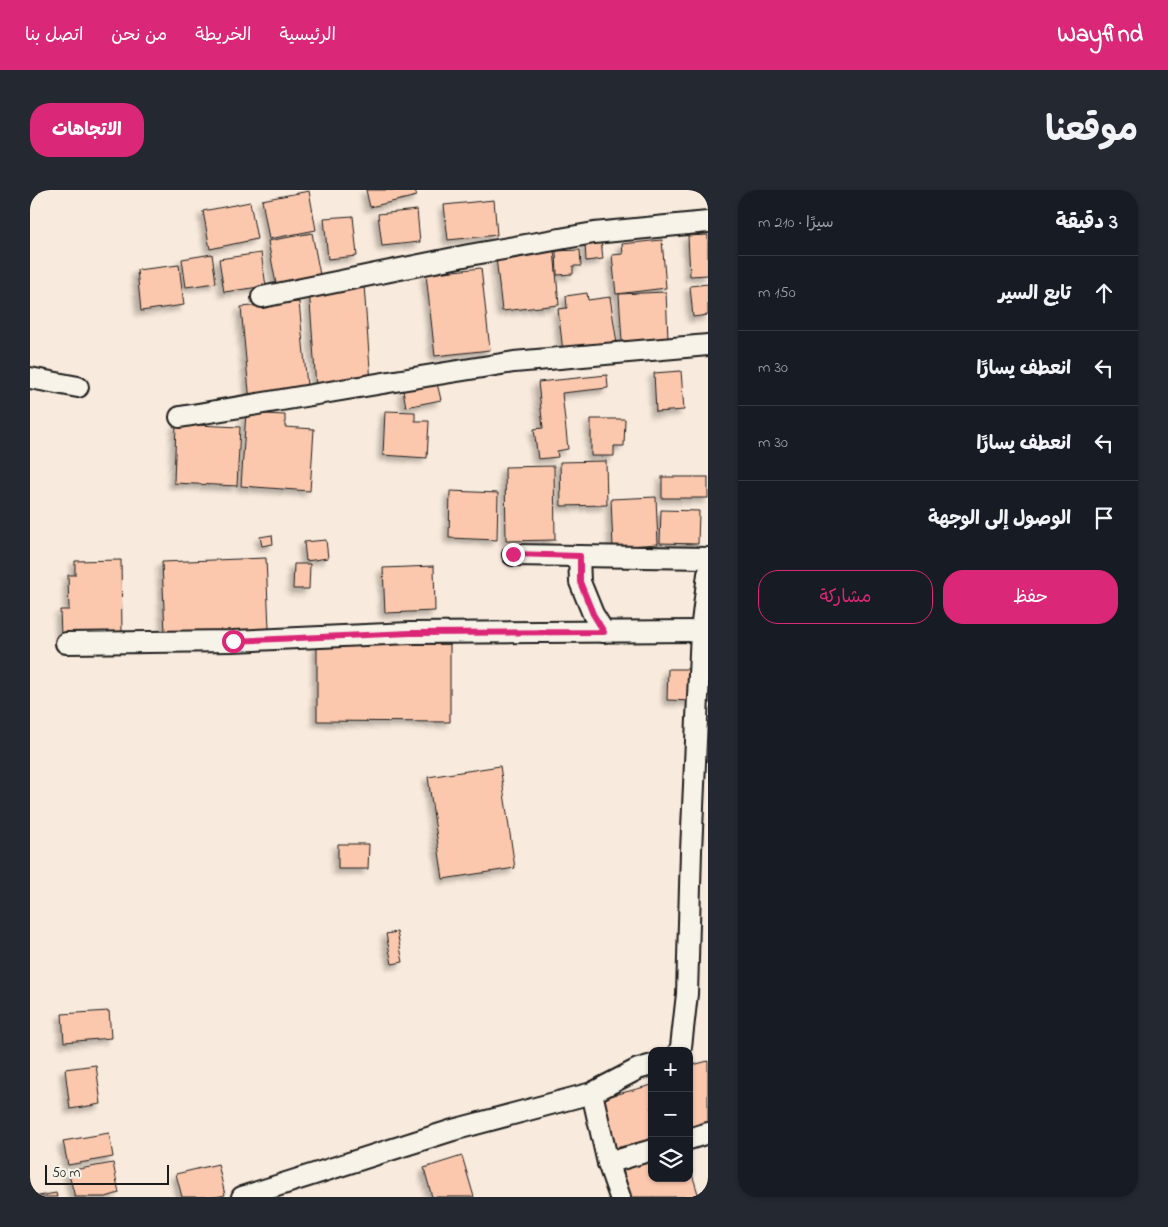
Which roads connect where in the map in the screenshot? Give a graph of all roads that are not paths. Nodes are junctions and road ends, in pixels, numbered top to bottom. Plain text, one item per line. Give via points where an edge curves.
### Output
1 (708, 222) edge
2 (262, 297) dead end
3 (708, 345) edge
4 (30, 378) edge
5 (78, 387) dead end
6 (180, 417) dead end
7 (513, 554) dead end
8 (580, 556) junction
9 (708, 558) edge
10 (708, 574) edge
11 (701, 631) junction
12 (604, 632) junction
13 (66, 643) dead end
14 (702, 746) edge
15 (681, 1047) edge
16 (648, 1066) edge
17 (592, 1093) junction
18 (708, 1133) edge
19 (693, 1138) edge
20 (648, 1151) edge
21 (608, 1163) junction
22 (242, 1197) edge
23 (620, 1197) edge

1 - 2 street via 594,233
3 - 6 street via 514,362
4 - 5 street
7 - 8 street
8 - 9 street
8 - 12 street via 580,582
10 - 11 street
11 - 12 street
11 - 14 street
12 - 13 street via 410,633 233,641
14 - 15 street via 691,851 687,994
16 - 17 street
17 - 21 street
17 - 22 street via 453,1130
18 - 19 street
20 - 21 street
21 - 23 street

